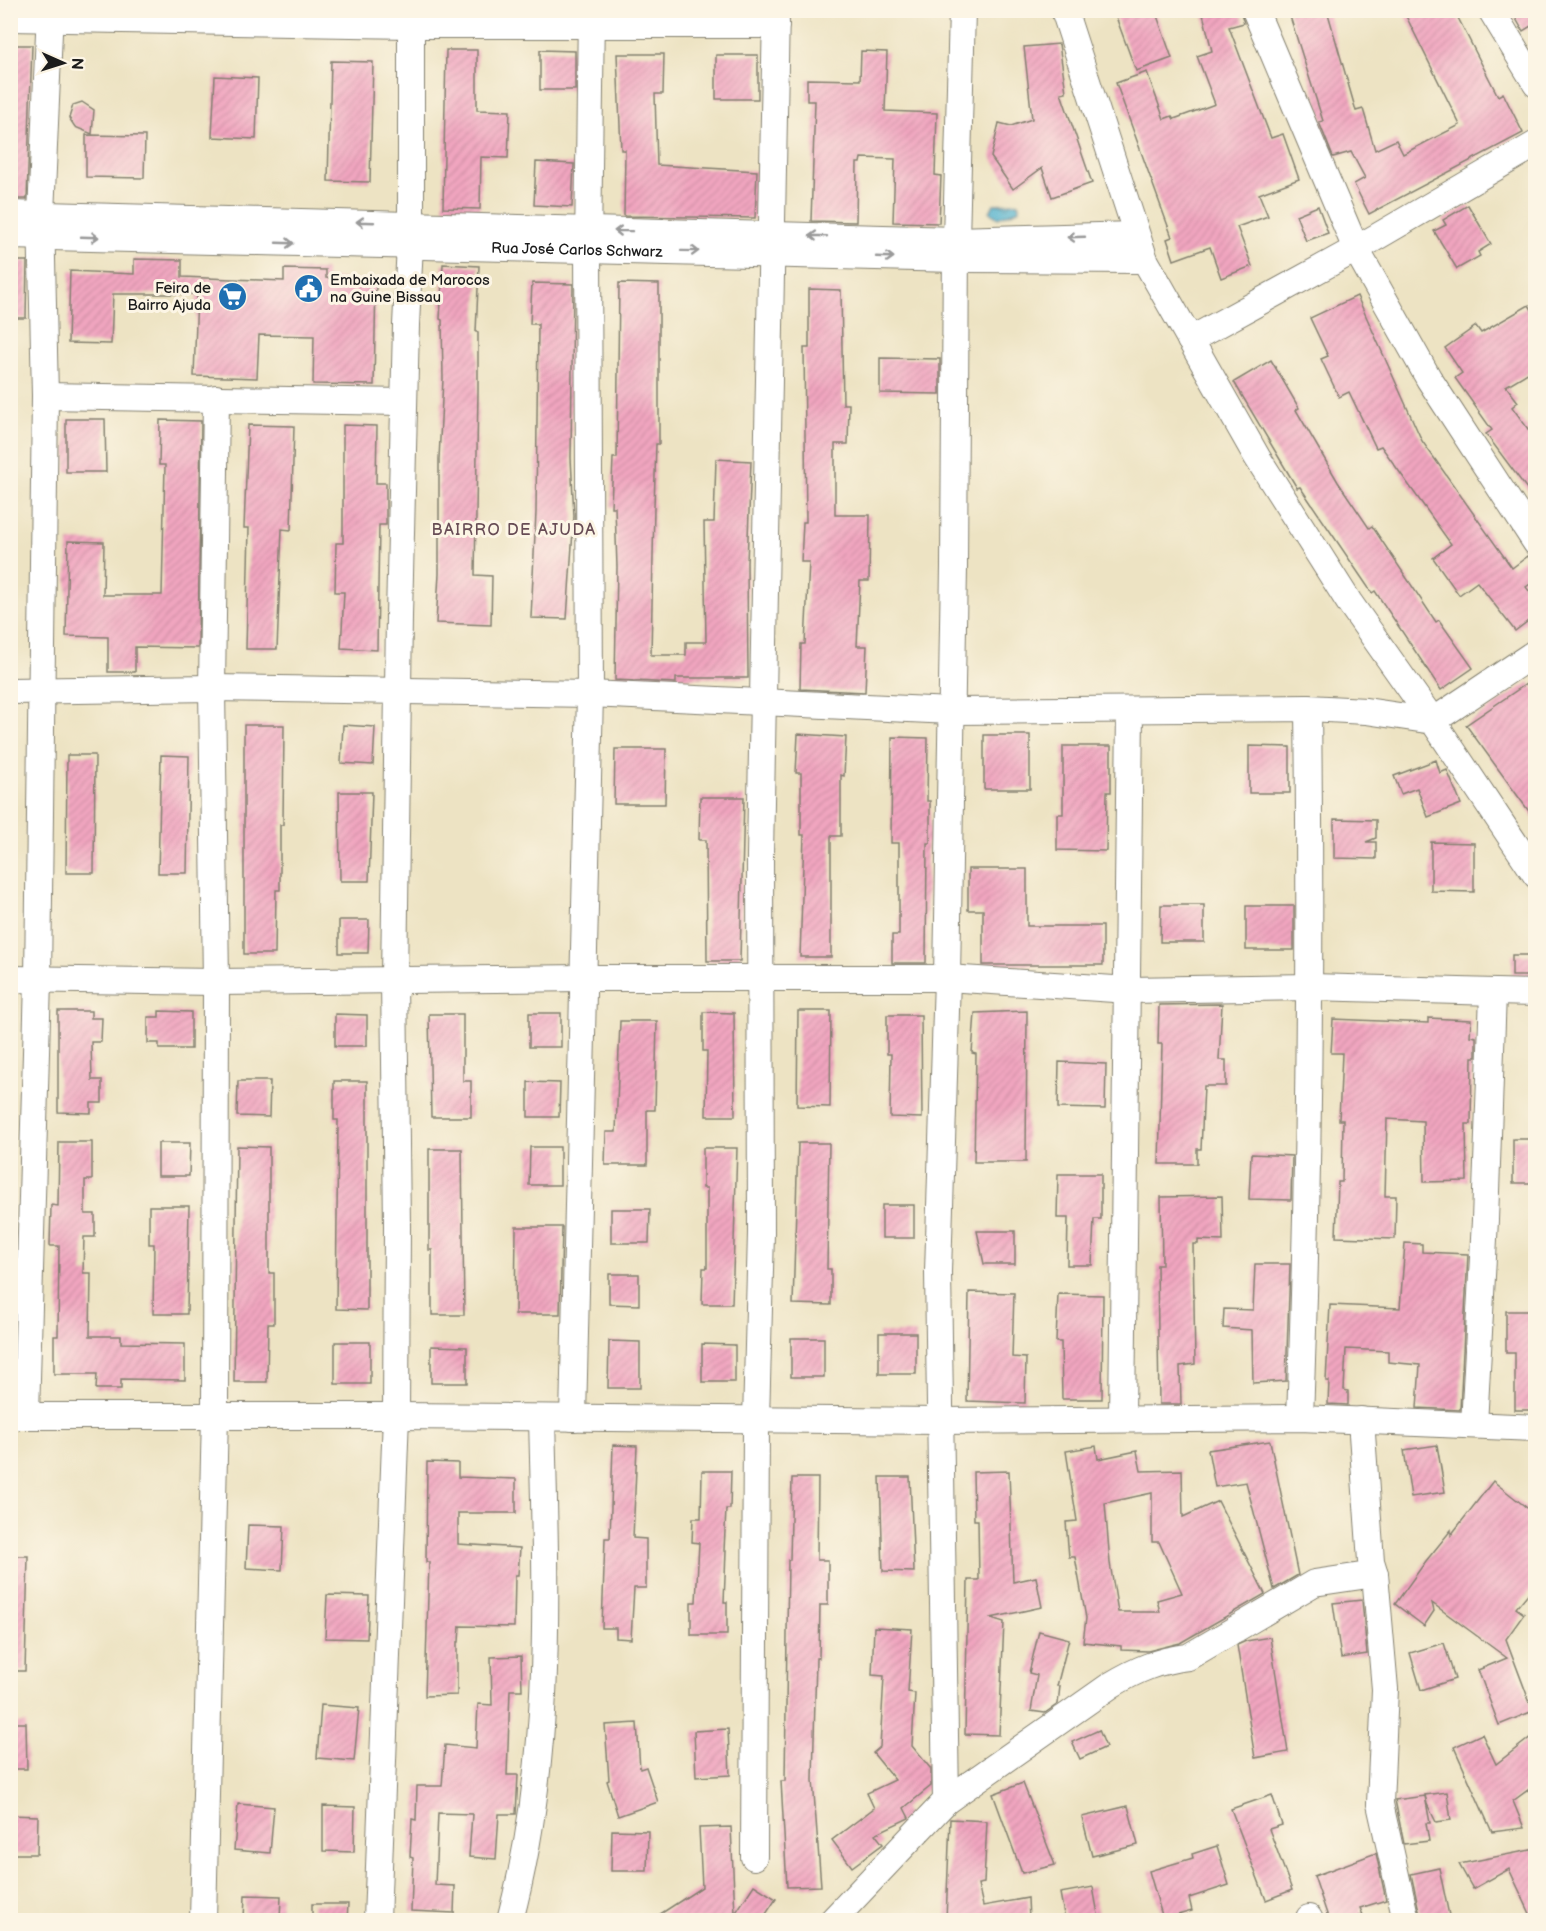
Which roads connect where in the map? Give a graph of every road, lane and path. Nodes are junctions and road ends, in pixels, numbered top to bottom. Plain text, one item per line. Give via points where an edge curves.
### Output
1 (962, 10) edge
2 (1065, 10) edge
3 (1255, 10) edge
4 (1491, 10) edge
5 (50, 14) edge
6 (10, 18) edge
7 (411, 18) edge
8 (591, 18) edge
9 (776, 18) edge
10 (1536, 84) edge
11 (1536, 144) edge
12 (10, 214) edge
13 (42, 225) junction
14 (410, 235) junction
15 (1134, 235) junction
16 (10, 236) edge
17 (589, 239) junction
18 (772, 244) junction
19 (1356, 249) junction
20 (956, 250) junction
21 (1144, 260) junction
22 (1190, 340) junction
23 (45, 396) junction
24 (216, 398) junction
25 (404, 402) junction
26 (1536, 543) edge
27 (1536, 652) edge
28 (212, 688) junction
29 (10, 691) edge
30 (399, 691) junction
31 (41, 692) junction
32 (590, 694) junction
33 (763, 702) junction
34 (1308, 708) junction
35 (951, 711) junction
36 (1130, 711) junction
37 (1433, 721) junction
38 (1536, 875) edge
39 (584, 978) junction
40 (947, 978) junction
41 (759, 979) junction
42 (10, 980) edge
43 (38, 980) junction
44 (394, 980) junction
45 (216, 982) junction
46 (1311, 987) junction
47 (1129, 990) junction
48 (1493, 993) junction
49 (1536, 993) edge
50 (18, 1415) edge
51 (215, 1415) junction
52 (396, 1416) junction
53 (542, 1418) junction
54 (573, 1418) junction
55 (1122, 1418) junction
56 (1300, 1418) junction
57 (756, 1420) junction
58 (1361, 1420) junction
59 (940, 1421) junction
60 (1474, 1425) junction
61 (1536, 1428) edge
62 (1375, 1574) junction
63 (946, 1801) junction
64 (754, 1857) dead end
65 (203, 1920) edge
66 (377, 1920) edge
67 (510, 1920) edge
68 (833, 1920) edge
69 (1406, 1920) edge

1 - 20 street
2 - 15 street
3 - 19 street
4 - 10 street
5 - 6 street
5 - 7 street
5 - 13 street
7 - 8 street
7 - 14 street
8 - 9 street
8 - 17 street
9 - 18 street
11 - 19 street
12 - 13 street, Rua José Carlos Schwarz
13 - 14 street, Rua José Carlos Schwarz
13 - 16 street, Rua José Carlos Schwarz
13 - 23 street
14 - 17 street, Rua José Carlos Schwarz
14 - 25 street
15 -> 20 street, Rua José Carlos Schwarz
15 - 21 street
17 - 18 street, Rua José Carlos Schwarz
17 - 32 street
18 - 20 street, Rua José Carlos Schwarz
18 - 33 street
19 - 22 street
19 - 26 street via 1429,379
20 - 21 street, Rua José Carlos Schwarz
20 - 35 street
21 - 22 street
22 - 37 street via 1257,457 1349,602
23 - 24 street
23 - 31 street
24 - 25 street
24 - 28 street
25 - 30 street
27 - 37 street
28 - 30 street
28 - 31 street
28 - 45 street
29 - 31 street
30 - 32 street
30 - 44 street
31 - 43 street
32 - 33 street
32 - 39 street
33 - 35 street
33 - 41 street
34 - 36 street
34 - 37 street via 1366,711
34 - 46 street
35 - 36 street
35 - 40 street
36 - 47 street
37 - 38 street
39 - 41 street
39 - 44 street
39 - 54 street
40 - 41 street
40 - 47 street
40 - 59 street via 938,1272
41 - 57 street via 761,1233
42 - 43 street
43 - 45 street
43 - 50 street
44 - 45 street
44 - 52 street
45 - 51 street
46 - 47 street
46 - 48 street
46 - 56 street
47 - 55 street
48 - 49 street
48 - 60 street
50 - 51 street
51 - 52 street
51 - 65 street
52 - 53 street
52 - 66 street
53 - 54 street
53 - 67 street via 544,1714 533,1810
54 - 57 street
55 - 56 street
55 - 59 street
56 - 58 street
57 - 59 street
57 - 64 street
58 - 60 street
58 - 62 street
59 - 63 street
60 - 61 street
62 - 63 street via 1314,1583 1188,1657 1137,1669
62 - 69 street via 1385,1689 1380,1804
63 - 68 street

